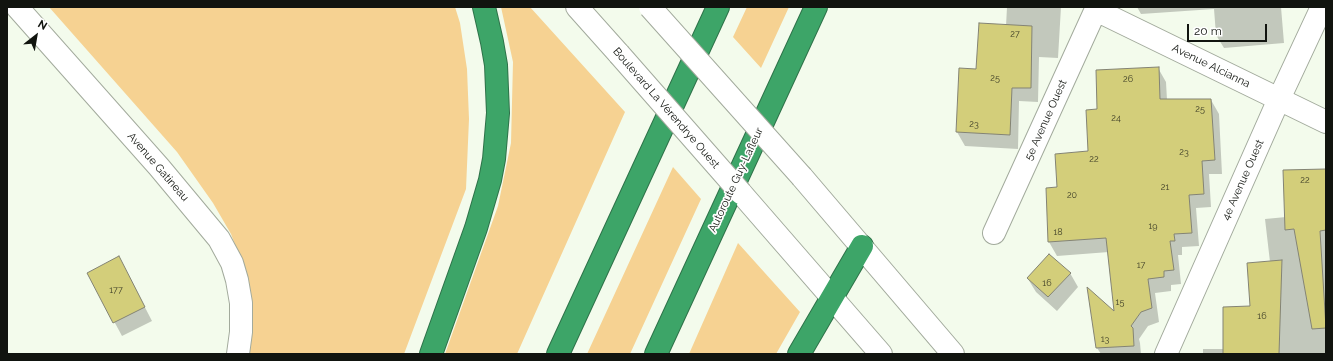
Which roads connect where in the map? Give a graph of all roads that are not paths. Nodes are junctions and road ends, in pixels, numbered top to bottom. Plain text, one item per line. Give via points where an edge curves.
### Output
1 (17, 7) edge
2 (484, 7) edge
3 (577, 7) edge
4 (650, 7) edge
5 (718, 7) edge
6 (816, 7) edge
7 (1322, 7) edge
8 (1096, 9) edge
9 (1279, 99) junction
10 (1326, 122) edge
11 (994, 233) dead end
12 (862, 246) junction
13 (831, 297) junction
14 (238, 354) edge
15 (431, 354) edge
16 (558, 354) edge
17 (656, 354) edge
18 (799, 354) edge
19 (881, 354) edge
20 (953, 354) edge
21 (1166, 354) edge

1 - 14 street, Avenue Gatineau via 220,239 232,263 241,303
2 - 15 highway via 496,64 498,113 494,159 476,228
3 - 13 street, Boulevard La Vérendrye Ouest, bridge
4 - 12 street, bridge
5 - 16 highway
6 - 17 highway, Autoroute Guy-Lafleur
7 - 9 street, 4e Avenue Ouest
8 - 9 street, Avenue Alcianna
8 - 11 street, 5e Avenue Ouest
9 - 10 street, Avenue Alcianna
9 - 21 street, 4e Avenue Ouest
12 - 13 highway
12 - 20 street
13 - 18 highway
13 - 19 street, Boulevard La Vérendrye Ouest

